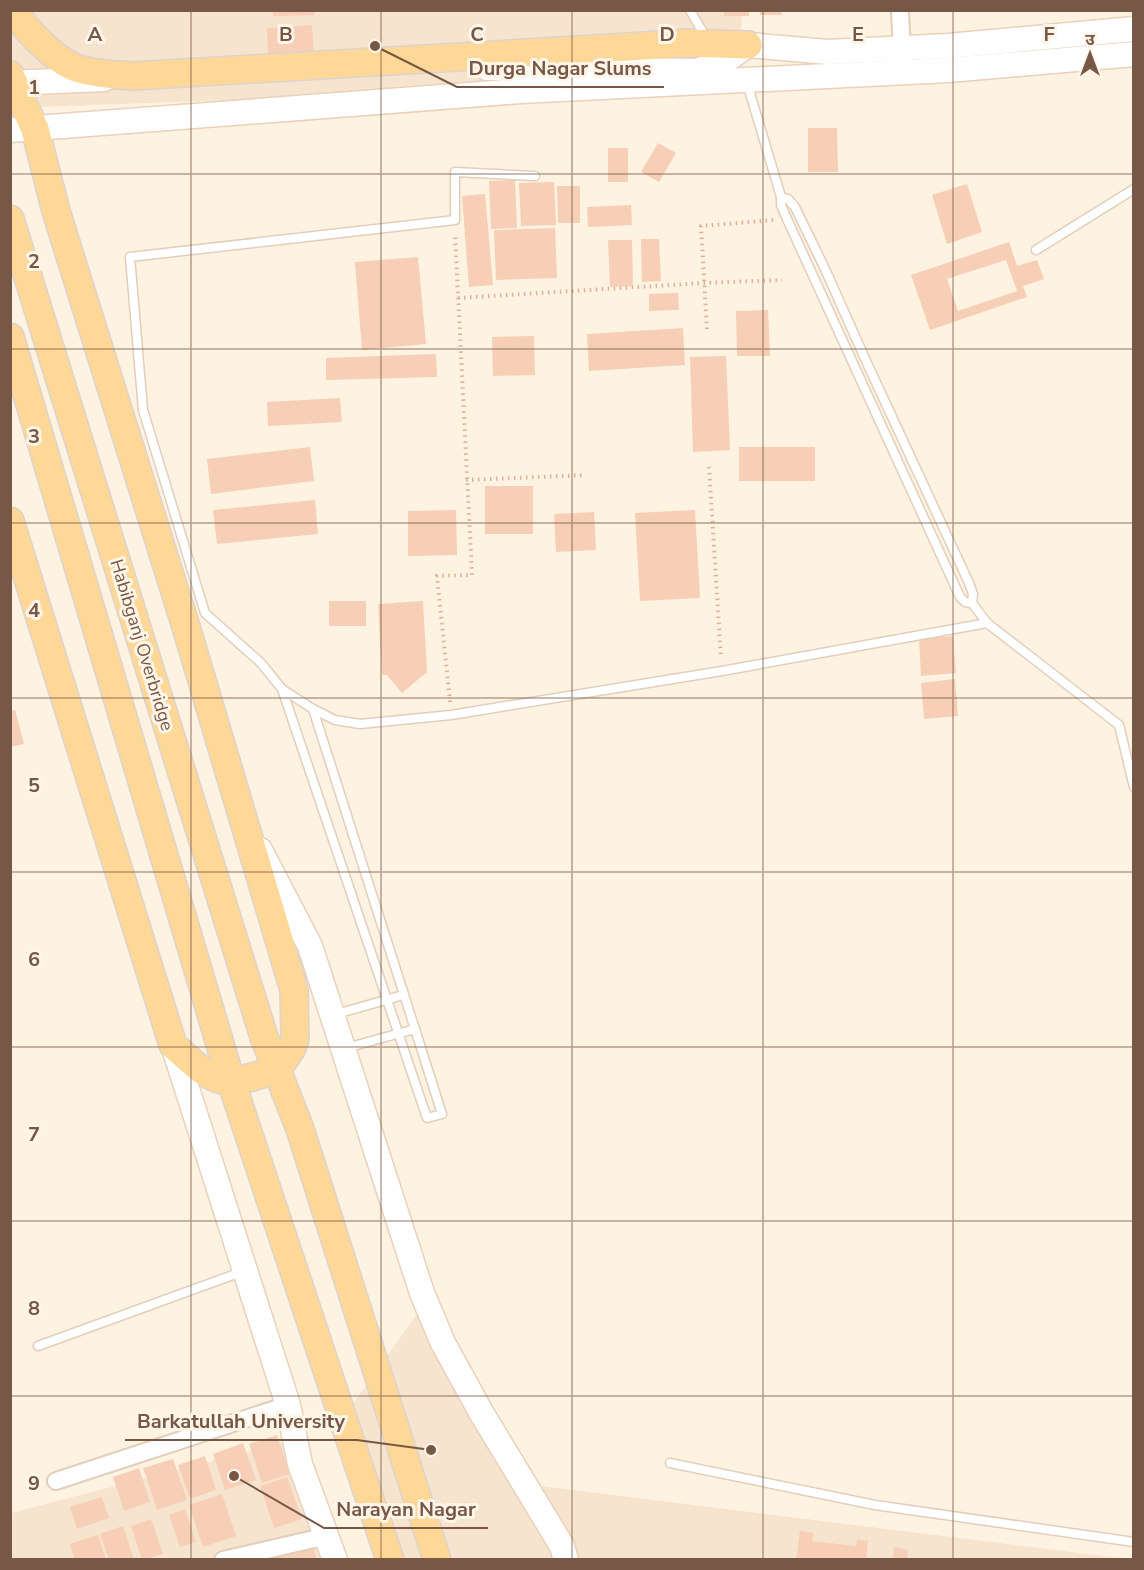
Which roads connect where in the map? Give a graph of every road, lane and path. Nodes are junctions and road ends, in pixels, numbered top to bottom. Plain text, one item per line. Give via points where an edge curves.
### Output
1 (15, 10) edge
2 (690, 10) edge
3 (900, 10) edge
4 (1134, 29) edge
5 (699, 44) junction
6 (748, 45) junction
7 (901, 48) junction
8 (1134, 54) edge
9 (904, 73) junction
10 (12, 80) edge
11 (746, 80) junction
12 (23, 130) edge
13 (535, 176) dead end
14 (1134, 189) edge
15 (781, 196) junction
16 (10, 219) edge
17 (787, 219) junction
18 (455, 220) junction
19 (1035, 250) dead end
20 (782, 280) dead end
21 (703, 283) junction
22 (458, 298) junction
23 (707, 329) dead end
24 (10, 337) edge
25 (709, 467) dead end
26 (586, 475) dead end
27 (466, 480) junction
28 (10, 521) edge
29 (14, 547) edge
30 (972, 603) junction
31 (987, 623) junction
32 (722, 671) junction
33 (282, 689) junction
34 (313, 709) junction
35 (451, 715) junction
36 (1134, 788) edge
37 (240, 811) junction
38 (403, 995) junction
39 (387, 999) junction
40 (332, 1016) junction
41 (415, 1029) junction
42 (398, 1034) junction
43 (172, 1045) junction
44 (342, 1049) junction
45 (278, 1069) junction
46 (231, 1081) junction
47 (245, 1271) junction
48 (38, 1346) dead end
49 (288, 1405) junction
50 (670, 1463) dead end
51 (56, 1481) dead end
52 (327, 1536) junction
53 (1134, 1542) edge
54 (223, 1560) edge
55 (335, 1560) edge
56 (390, 1560) edge
57 (437, 1560) edge
58 (566, 1560) edge

1 - 5 main road via 18,19 45,47 74,67 133,76
2 - 5 lane
3 - 7 street
4 - 7 main road
5 - 6 main road
6 - 7 main road via 828,52
6 - 10 main road via 722,63 696,71 519,67
7 - 9 street
8 - 9 main road
9 - 11 main road
10 - 12 main road
11 - 12 main road via 521,91
11 - 15 lane
12 - 37 main road via 56,211
13 - 18 lane via 455,172
14 - 19 lane
15 - 17 lane
15 - 30 lane via 795,207 825,269 969,583
16 - 45 main road, Habibganj Overbridge via 264,1037
17 - 21 path via 701,226
17 - 30 lane via 960,597
18 - 22 path
18 - 33 lane via 130,256 143,410 206,613 261,663
20 - 21 path
21 - 22 path
21 - 23 path
22 - 27 path
24 - 46 main road
25 - 32 path
26 - 27 path
27 - 35 path via 472,575 437,576
28 - 29 main road
29 - 43 main road
30 - 31 lane
31 - 32 lane
31 - 36 lane via 1119,725
32 - 35 lane
33 - 34 lane
33 - 39 lane
34 - 35 lane via 335,720 360,724
34 - 38 lane
37 - 40 main road via 310,946
37 - 45 main road via 294,990 296,1039
38 - 39 lane
38 - 41 lane
39 - 40 lane
39 - 42 lane
40 - 44 main road
41 - 42 lane
41 - 42 lane via 442,1114 428,1118
42 - 44 lane
43 - 46 main road via 215,1077
43 - 47 main road
44 - 58 main road via 422,1293 443,1343 562,1546
45 - 46 main road
45 - 57 main road, Habibganj Overbridge
46 - 56 main road
47 - 48 lane
47 - 49 main road
49 - 51 street
49 - 52 main road via 300,1464
50 - 53 lane via 875,1505
52 - 54 street
52 - 55 main road

